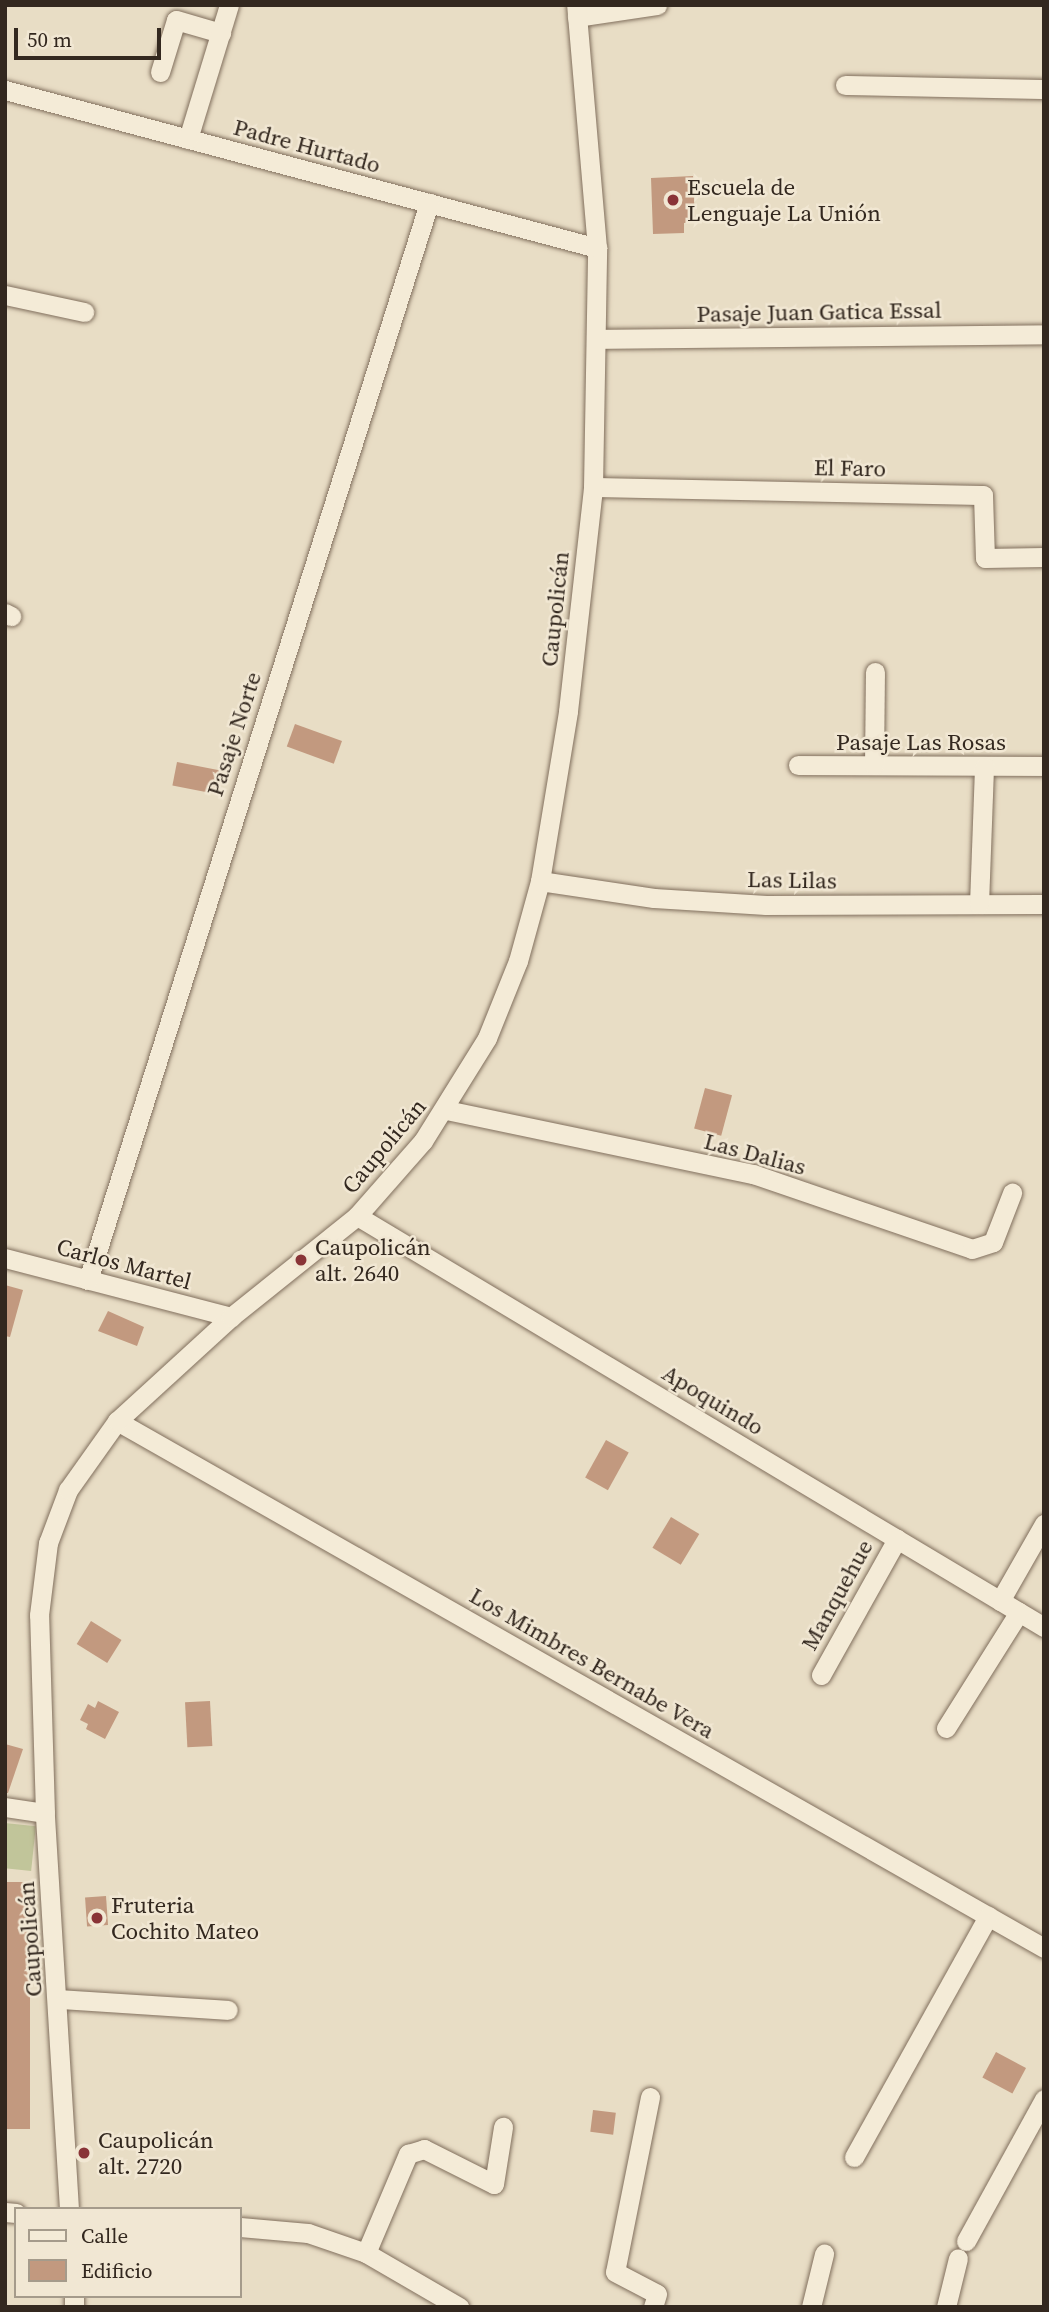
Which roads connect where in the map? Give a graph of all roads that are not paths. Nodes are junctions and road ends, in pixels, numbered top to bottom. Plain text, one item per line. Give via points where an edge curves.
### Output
1 (229, 5) edge
2 (657, 5) edge
3 (577, 11) edge
4 (221, 33) junction
5 (160, 72) dead end
6 (845, 85) dead end
7 (1044, 89) edge
8 (5, 90) edge
9 (188, 139) junction
10 (429, 204) junction
11 (597, 248) junction
12 (5, 295) edge
13 (84, 312) dead end
14 (1044, 334) edge
15 (596, 340) junction
16 (593, 488) junction
17 (1044, 557) edge
18 (875, 672) dead end
19 (798, 765) dead end
20 (874, 765) junction
21 (1044, 766) edge
22 (984, 767) junction
23 (540, 881) junction
24 (979, 904) junction
25 (1044, 904) edge
26 (446, 1110) junction
27 (1012, 1193) dead end
28 (357, 1216) junction
29 (5, 1258) edge
30 (88, 1280) junction
31 (231, 1317) junction
32 (117, 1421) junction
33 (1044, 1524) edge
34 (897, 1539) junction
35 (1000, 1601) junction
36 (1018, 1612) junction
37 (1044, 1627) edge
38 (821, 1675) dead end
39 (946, 1728) dead end
40 (5, 1807) edge
41 (45, 1813) junction
42 (988, 1916) junction
43 (1044, 1948) edge
44 (59, 1999) junction
45 (228, 2010) dead end
46 (650, 2097) dead end
47 (1044, 2099) edge
48 (503, 2127) dead end
49 (854, 2157) dead end
50 (69, 2207) edge
51 (242, 2227) edge
52 (366, 2253) junction
53 (824, 2254) dead end
54 (460, 2307) edge
55 (653, 2307) edge
56 (811, 2307) edge
57 (946, 2307) edge

1 - 4 street
2 - 3 street
3 - 11 street, Caupolicán
4 - 5 street via 176,20
4 - 9 street
6 - 7 street
8 - 9 street, Padre Hurtado
9 - 10 street, Padre Hurtado
10 - 11 street, Padre Hurtado
10 - 30 street, Pasaje Norte
11 - 15 street, Caupolicán
12 - 13 street
14 - 15 street, Pasaje Juan Gatica Essal
15 - 16 street, Caupolicán
16 - 17 street, El Faro via 983,495 985,558
16 - 23 street, Caupolicán via 568,711
18 - 20 street
19 - 20 street, Pasaje Las Rosas
20 - 22 street, Pasaje Las Rosas
21 - 22 street, Pasaje Las Rosas
22 - 24 street
23 - 24 street, Las Lilas via 711,902
23 - 26 street, Caupolicán via 504,1000
24 - 25 street, Las Lilas
26 - 27 street, Las Dalias via 753,1174 972,1249 993,1242
26 - 28 street, Caupolicán
28 - 31 street, Caupolicán
28 - 34 street, Apoquindo
29 - 30 street, Carlos Martel
30 - 31 street, Carlos Martel
31 - 32 street, Caupolicán
32 - 41 street, Caupolicán via 68,1490 43,1567 38,1615
32 - 42 street, Los Mimbres Bernabe Vera
33 - 35 street
34 - 35 street, Apoquindo
34 - 38 street, Manquehue
35 - 36 street, Apoquindo
36 - 37 street, Apoquindo
36 - 39 street
40 - 41 street
41 - 44 street, Caupolicán
42 - 43 street, Los Mimbres Bernabe Vera
42 - 49 street
44 - 45 street
44 - 50 street, Caupolicán
46 - 55 street via 615,2272 657,2294
47 - 57 street via 962,2250
48 - 52 street via 494,2184 424,2149 408,2154
51 - 52 street via 308,2232
52 - 54 street
53 - 56 street

